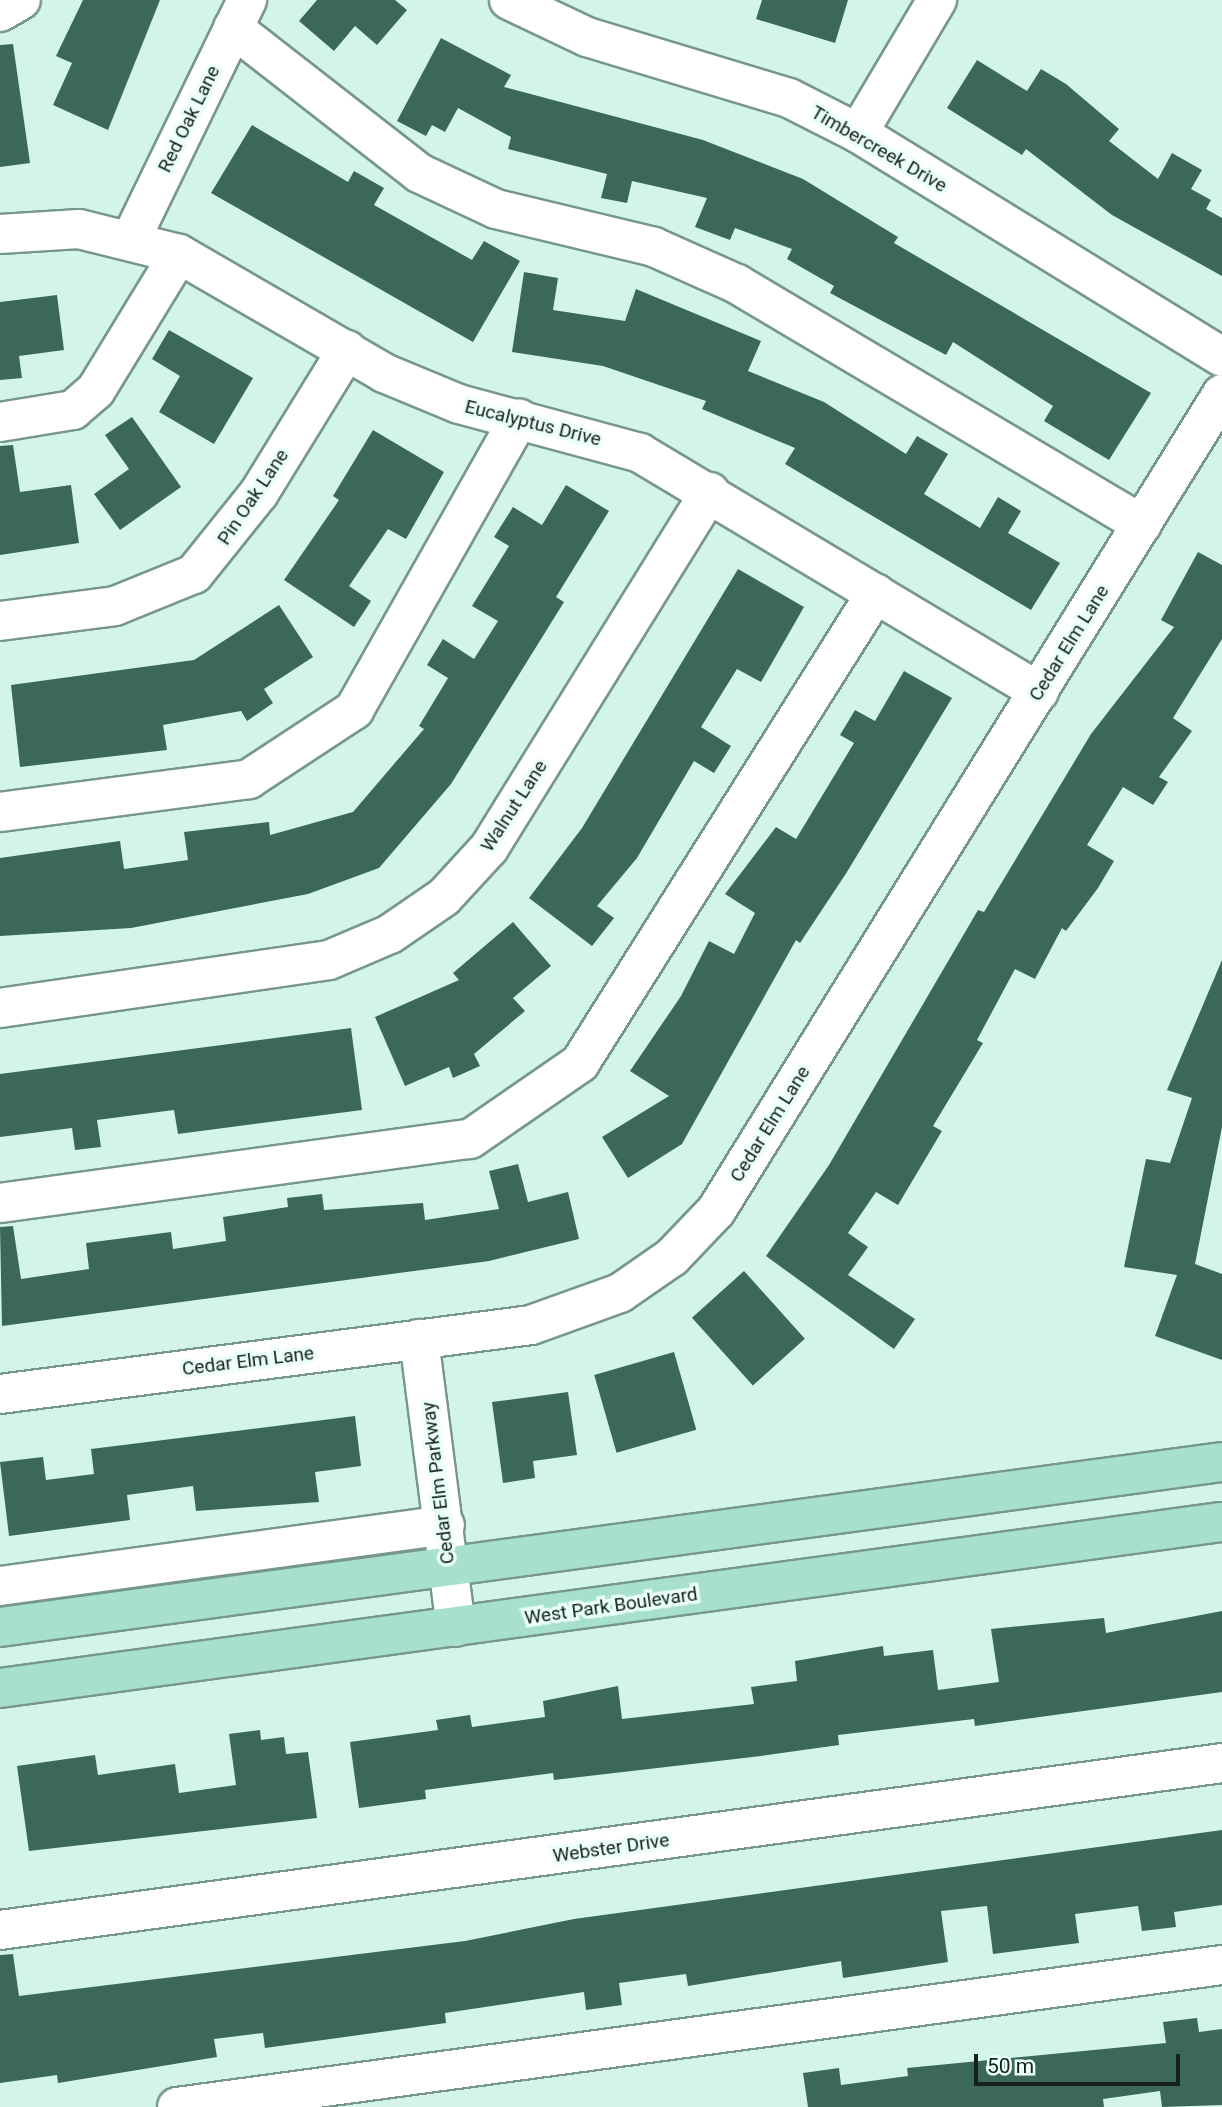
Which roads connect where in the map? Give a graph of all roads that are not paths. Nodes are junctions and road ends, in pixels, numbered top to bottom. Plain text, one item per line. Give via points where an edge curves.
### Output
1 (21, 0) edge
2 (509, 0) edge
3 (937, 0) edge
4 (0, 12) edge
5 (240, 14) edge
6 (858, 133) junction
7 (0, 234) edge
8 (131, 239) junction
9 (179, 254) junction
10 (347, 350) junction
11 (1222, 357) edge
12 (1222, 394) edge
13 (519, 418) junction
14 (0, 422) edge
15 (710, 492) junction
16 (1142, 524) junction
17 (876, 593) junction
18 (0, 621) edge
19 (1039, 692) junction
20 (0, 811) edge
21 (0, 1008) edge
22 (0, 1203) edge
23 (419, 1339) junction
24 (0, 1394) edge
25 (1222, 1462) edge
26 (1222, 1522) edge
27 (445, 1525) junction
28 (448, 1567) junction
29 (0, 1586) edge
30 (0, 1627) edge
31 (456, 1627) junction
32 (0, 1688) edge
33 (1222, 1763) edge
34 (0, 1930) edge
35 (1222, 1965) edge
36 (177, 2107) edge

1 - 4 street
2 - 6 street, Timbercreek Drive via 587,37 789,98
3 - 6 street
5 - 8 street, Red Oak Lane
5 - 16 street via 419,173 496,209 654,247 737,284
6 - 11 street, Timbercreek Drive
7 - 8 street, Eucalyptus Drive via 79,229
8 - 9 street, Eucalyptus Drive
9 - 10 street, Eucalyptus Drive
9 - 14 street via 96,390 73,410
10 - 13 street, Eucalyptus Drive via 458,404
10 - 18 street, Pin Oak Lane via 259,494 194,574 115,606
12 - 16 street, Cedar Elm Lane
13 - 15 street, Eucalyptus Drive via 640,453
13 - 20 street via 354,710 249,779
15 - 17 street, Eucalyptus Drive
15 - 21 street, Walnut Lane via 489,848 444,897 390,934 329,960
16 - 19 street, Cedar Elm Lane
17 - 19 street, Eucalyptus Drive
17 - 22 street via 580,1063 470,1139
19 - 23 street, Cedar Elm Lane via 707,1220 672,1257 608,1298 531,1325
23 - 24 street, Cedar Elm Lane
23 - 27 street, Cedar Elm Parkway
25 - 28 main road
26 - 31 main road, West Park Boulevard
27 - 28 street, Cedar Elm Parkway
27 - 29 street
28 - 30 main road
28 - 31 street, Cedar Elm Parkway
31 - 32 main road, West Park Boulevard
33 - 34 street, Webster Drive
35 - 36 street

